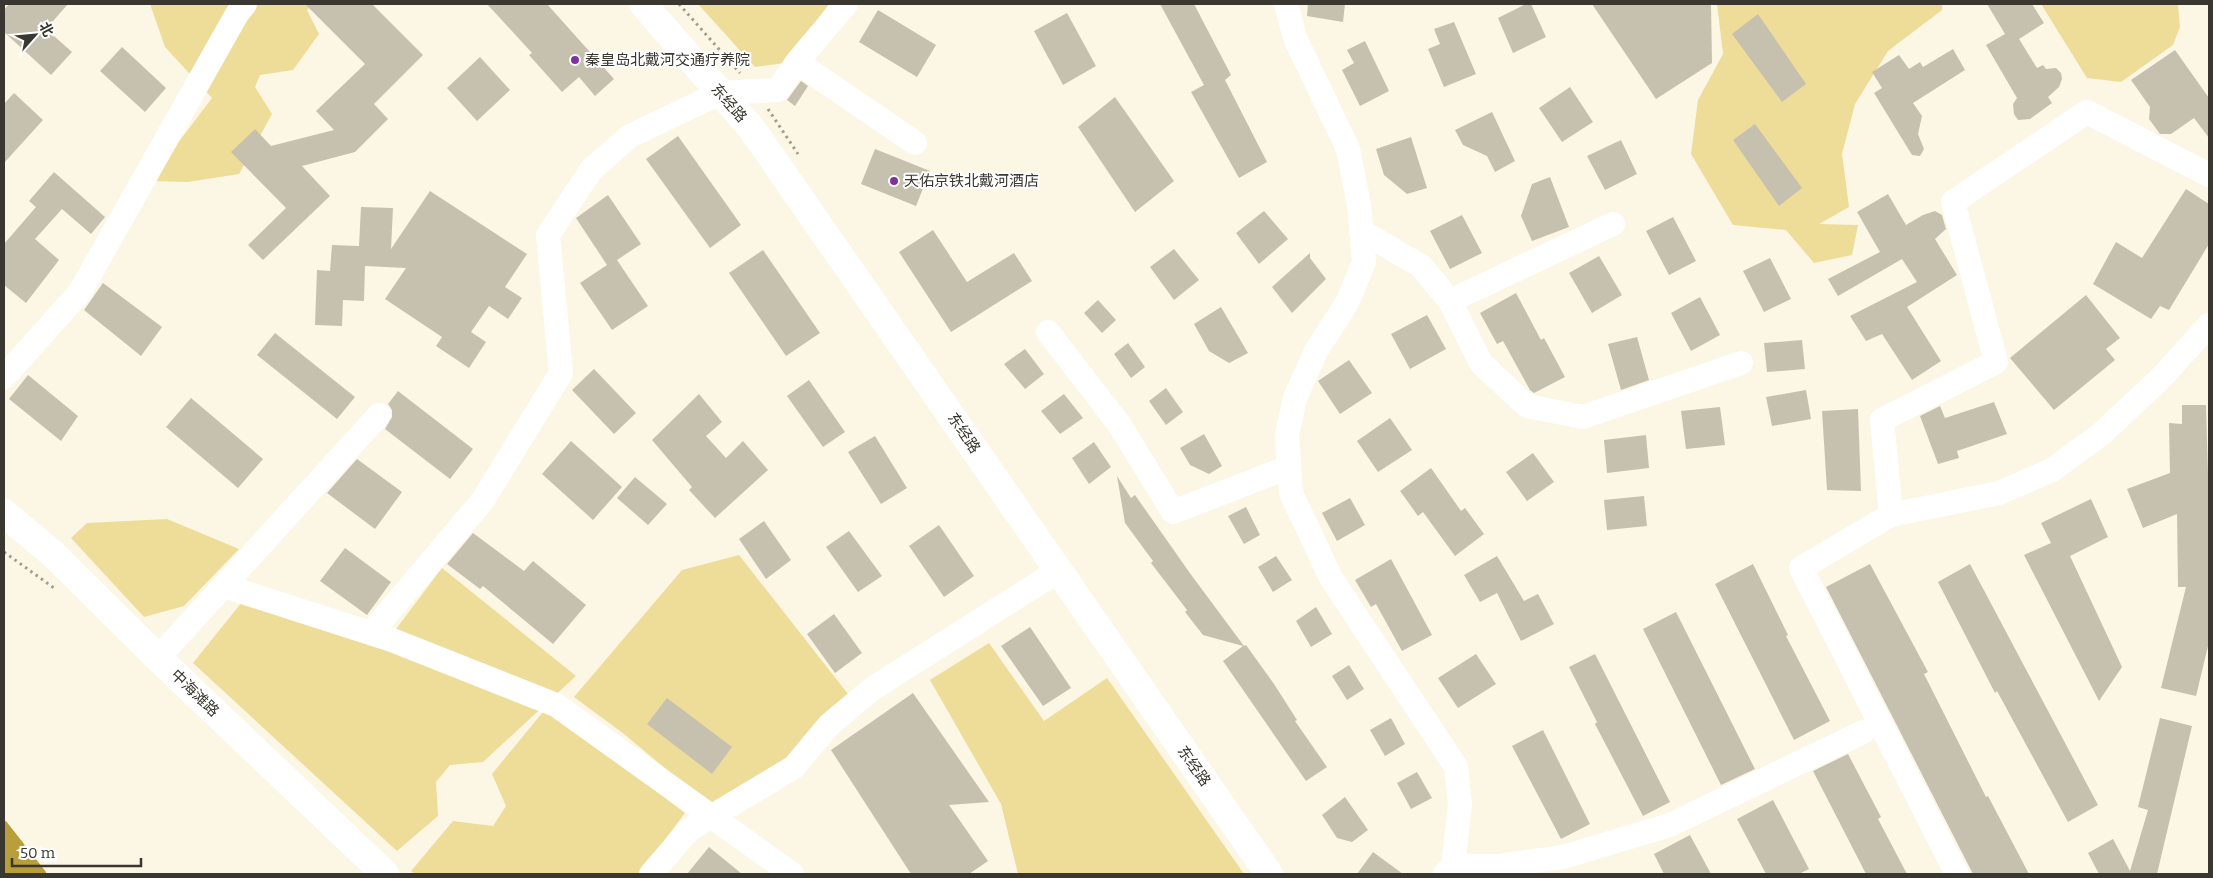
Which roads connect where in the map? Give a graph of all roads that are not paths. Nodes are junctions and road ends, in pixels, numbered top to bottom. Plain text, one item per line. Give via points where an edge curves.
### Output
1 (244, 4) edge
2 (643, 4) edge
3 (846, 4) edge
4 (1286, 4) edge
5 (797, 62) junction
6 (720, 93) junction
7 (915, 143) dead end
8 (2209, 175) edge
9 (1614, 224) dead end
10 (1361, 231) junction
11 (1450, 301) junction
12 (2209, 325) edge
13 (1048, 332) dead end
14 (1742, 364) dead end
15 (4, 377) edge
16 (379, 415) dead end
17 (1289, 467) junction
18 (4, 513) edge
19 (1891, 515) junction
20 (1058, 571) junction
21 (224, 586) junction
22 (371, 632) junction
23 (158, 658) junction
24 (1863, 732) dead end
25 (711, 816) junction
26 (1449, 870) edge
27 (385, 874) edge
28 (651, 874) edge
29 (792, 874) edge
30 (1269, 874) edge
31 (1957, 874) edge

1 - 15 street via 80,292
2 - 6 main road, 东经路
3 - 5 street
4 - 10 street via 1295,38 1348,149
5 - 6 street via 778,90
5 - 7 street
6 - 20 main road, 东经路 via 752,129
6 - 22 street via 630,136 591,170 548,235 561,373 483,500
8 - 19 street via 2087,112 1953,202 1996,362 1882,420
9 - 11 street
10 - 11 street via 1421,266
10 - 17 street via 1364,262 1347,303 1316,351 1295,398 1287,435
11 - 14 street via 1481,363 1527,406 1583,418
12 - 19 street via 2161,378 2100,435 2052,470 1999,493
13 - 17 street via 1119,424 1173,512
16 - 21 street
17 - 26 street via 1290,493 1331,578 1456,767 1460,805
18 - 23 main road, 中海滩路 via 53,554
19 - 31 street via 1801,568
20 - 25 street via 872,688 829,725 794,767
20 - 30 main road, 东经路
21 - 22 street
21 - 23 street
22 - 25 street via 556,704
23 - 27 main road, 中海滩路
24 - 26 street via 1670,825 1563,857
25 - 28 street via 689,830
25 - 29 street

